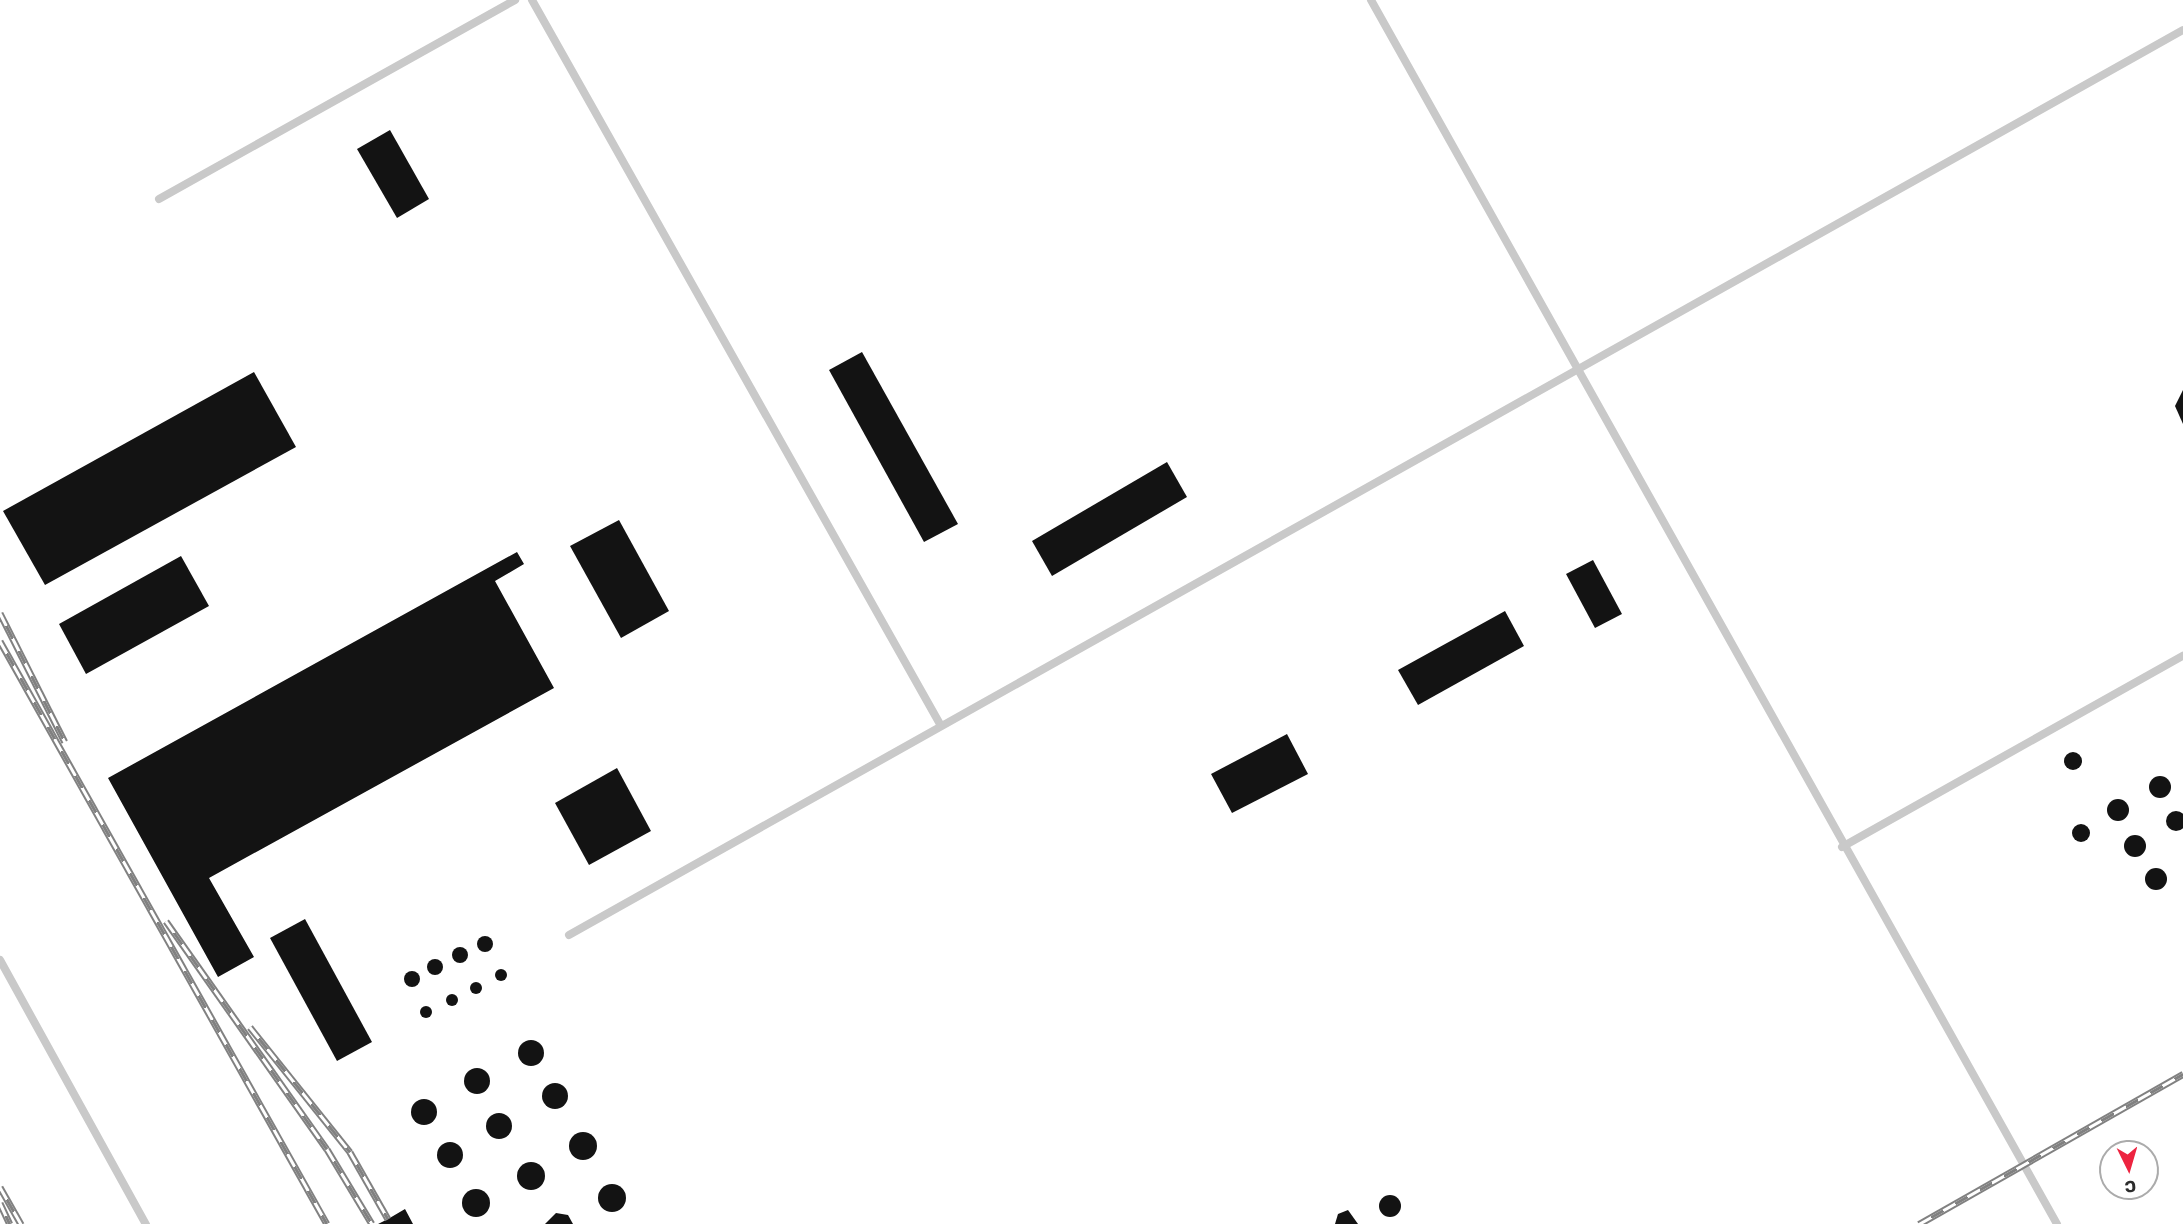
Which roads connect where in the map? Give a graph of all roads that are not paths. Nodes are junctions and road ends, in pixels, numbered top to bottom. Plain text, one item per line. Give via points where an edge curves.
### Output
1 (515, 0) edge
2 (532, 0) edge
3 (1371, 0) edge
4 (2183, 30) edge
5 (159, 199) dead end
6 (1578, 369) junction
7 (2183, 656) edge
8 (941, 726) junction
9 (1842, 847) junction
10 (569, 935) dead end
11 (0, 960) edge
12 (146, 1224) edge
13 (2057, 1224) edge

1 - 5 lane
2 - 8 lane
3 - 6 lane
4 - 6 lane
6 - 8 lane
6 - 9 lane
7 - 9 lane
8 - 10 lane
9 - 13 lane
11 - 12 lane

